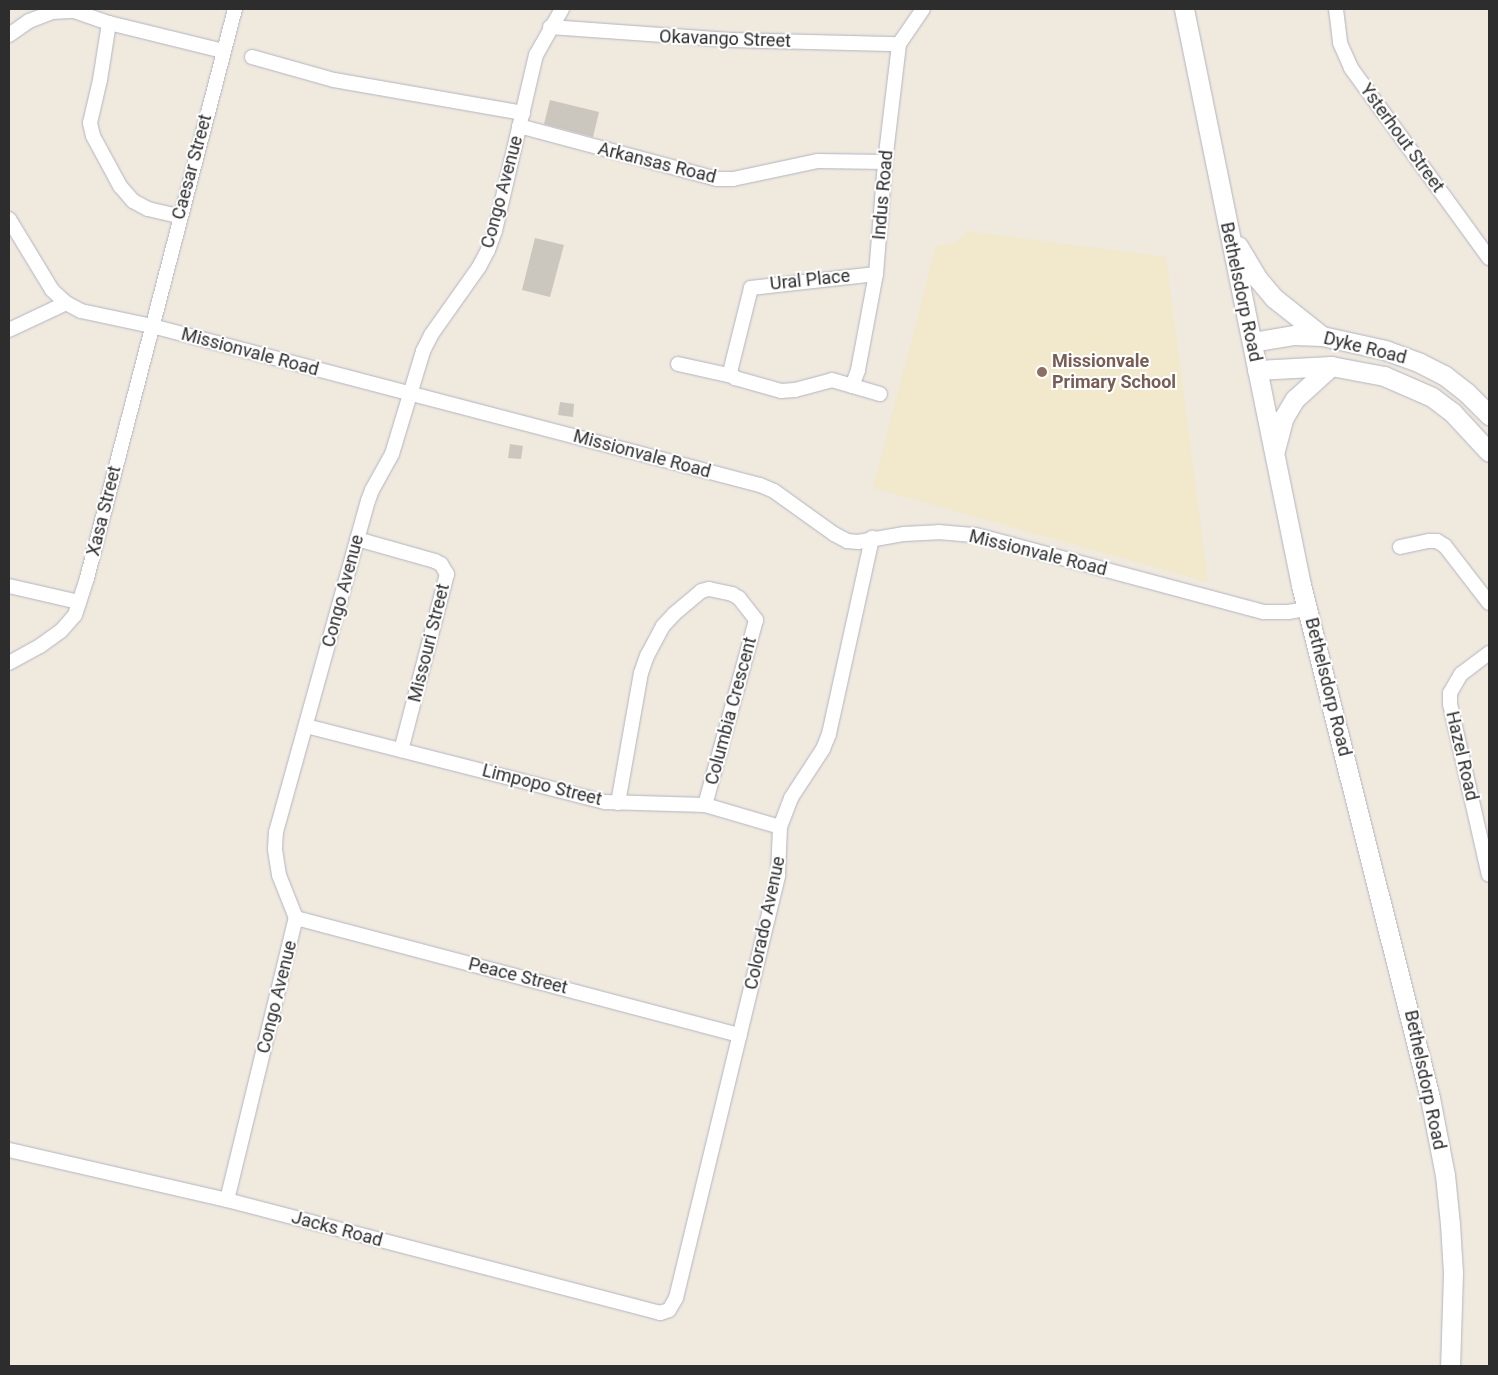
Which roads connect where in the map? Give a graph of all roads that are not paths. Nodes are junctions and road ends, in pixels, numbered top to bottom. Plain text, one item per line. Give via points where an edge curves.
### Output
1 (235, 9) edge
2 (562, 9) edge
3 (923, 9) edge
4 (1184, 9) edge
5 (1336, 9) edge
6 (109, 23) junction
7 (550, 27) junction
8 (9, 34) edge
9 (899, 44) junction
10 (223, 50) junction
11 (252, 57) dead end
12 (521, 120) junction
13 (885, 162) junction
14 (179, 216) junction
15 (9, 219) edge
16 (1227, 224) junction
17 (1489, 258) edge
18 (876, 274) junction
19 (66, 303) junction
20 (152, 326) junction
21 (9, 330) edge
22 (1322, 336) junction
23 (1252, 342) junction
24 (678, 364) dead end
25 (1331, 366) junction
26 (1257, 370) junction
27 (732, 376) junction
28 (852, 386) junction
29 (408, 394) junction
30 (880, 394) dead end
31 (1489, 415) edge
32 (1489, 452) edge
33 (1274, 457) junction
34 (872, 538) junction
35 (357, 539) junction
36 (1400, 547) dead end
37 (9, 586) edge
38 (79, 602) junction
39 (1489, 603) edge
40 (1308, 609) junction
41 (1489, 653) edge
42 (9, 663) edge
43 (306, 726) junction
44 (401, 750) junction
45 (618, 803) junction
46 (705, 805) junction
47 (780, 827) junction
48 (1489, 875) edge
49 (296, 918) junction
50 (740, 1036) junction
51 (9, 1150) edge
52 (227, 1200) junction
53 (665, 1312) joint
54 (1450, 1366) edge

1 - 10 street, Caesar Street
2 - 7 street, Congo Avenue
3 - 9 street, Indus Road
4 - 16 main road, Bethelsdorp Road
5 - 17 street, Ysterhout Street via 1340,43 1351,68
6 - 8 street via 74,11 52,12 28,21
6 - 10 street
6 - 14 street via 90,123 93,136 120,186 133,201 148,209
7 - 9 street, Okavango Street via 730,40
7 - 12 street, Congo Avenue via 536,55
9 - 13 street, Indus Road
10 - 14 street, Caesar Street
11 - 12 street, Arkansas Road via 334,80
12 - 13 street, Arkansas Road via 717,179 818,161
12 - 29 street, Congo Avenue via 488,250 431,335
13 - 18 street, Indus Road
14 - 20 street, Caesar Street
15 - 19 street, Missionvale Road via 52,290
16 - 22 main road via 1258,279 1274,298
16 - 23 main road, Bethelsdorp Road
18 - 27 street, Ural Place via 751,288 730,368
18 - 28 street, Indus Road via 858,370
19 - 20 street, Missionvale Road via 81,311
19 - 21 street
20 - 29 street, Missionvale Road
20 - 38 street, Xasa Street
22 - 23 main road, Dyke Road via 1294,335
22 - 31 main road, Dyke Road via 1385,350 1420,363 1444,375
23 - 26 main road, Bethelsdorp Road
24 - 27 street
25 - 26 main road, Dyke Road
25 - 32 main road, Dyke Road via 1384,376 1432,398 1452,412
25 - 33 main road via 1295,399 1277,436
26 - 33 main road, Bethelsdorp Road
27 - 28 street via 782,390 795,390 832,380
28 - 30 street
29 - 34 street, Missionvale Road via 760,485 774,491 847,541
29 - 35 street, Congo Avenue via 392,454 372,490
33 - 40 main road, Bethelsdorp Road
34 - 40 street, Missionvale Road via 938,532 976,535 1264,612
34 - 47 street, Colorado Avenue via 829,734 791,798
35 - 43 street, Congo Avenue
35 - 44 street, Missouri Street via 434,561 441,564 447,574
36 - 39 street via 1429,541 1445,546
37 - 38 street
38 - 42 street, Xasa Street via 61,631
40 - 54 main road, Bethelsdorp Road via 1417,1039 1438,1137 1453,1273
41 - 48 street, Hazel Road via 1461,674 1450,693
43 - 44 street, Limpopo Street
43 - 49 street, Congo Avenue via 276,832 275,849 279,875
44 - 45 street, Limpopo Street
45 - 46 street, Limpopo Street
45 - 46 street, Columbia Crescent via 641,673 647,656 663,626 674,614 709,589 739,598 756,620
46 - 47 street, Limpopo Street
47 - 50 street, Colorado Avenue via 778,875
49 - 50 street, Peace Street
49 - 52 street, Congo Avenue
50 - 53 street, Colorado Avenue via 676,1298
51 - 52 street, Jacks Road
52 - 53 street, Jacks Road

